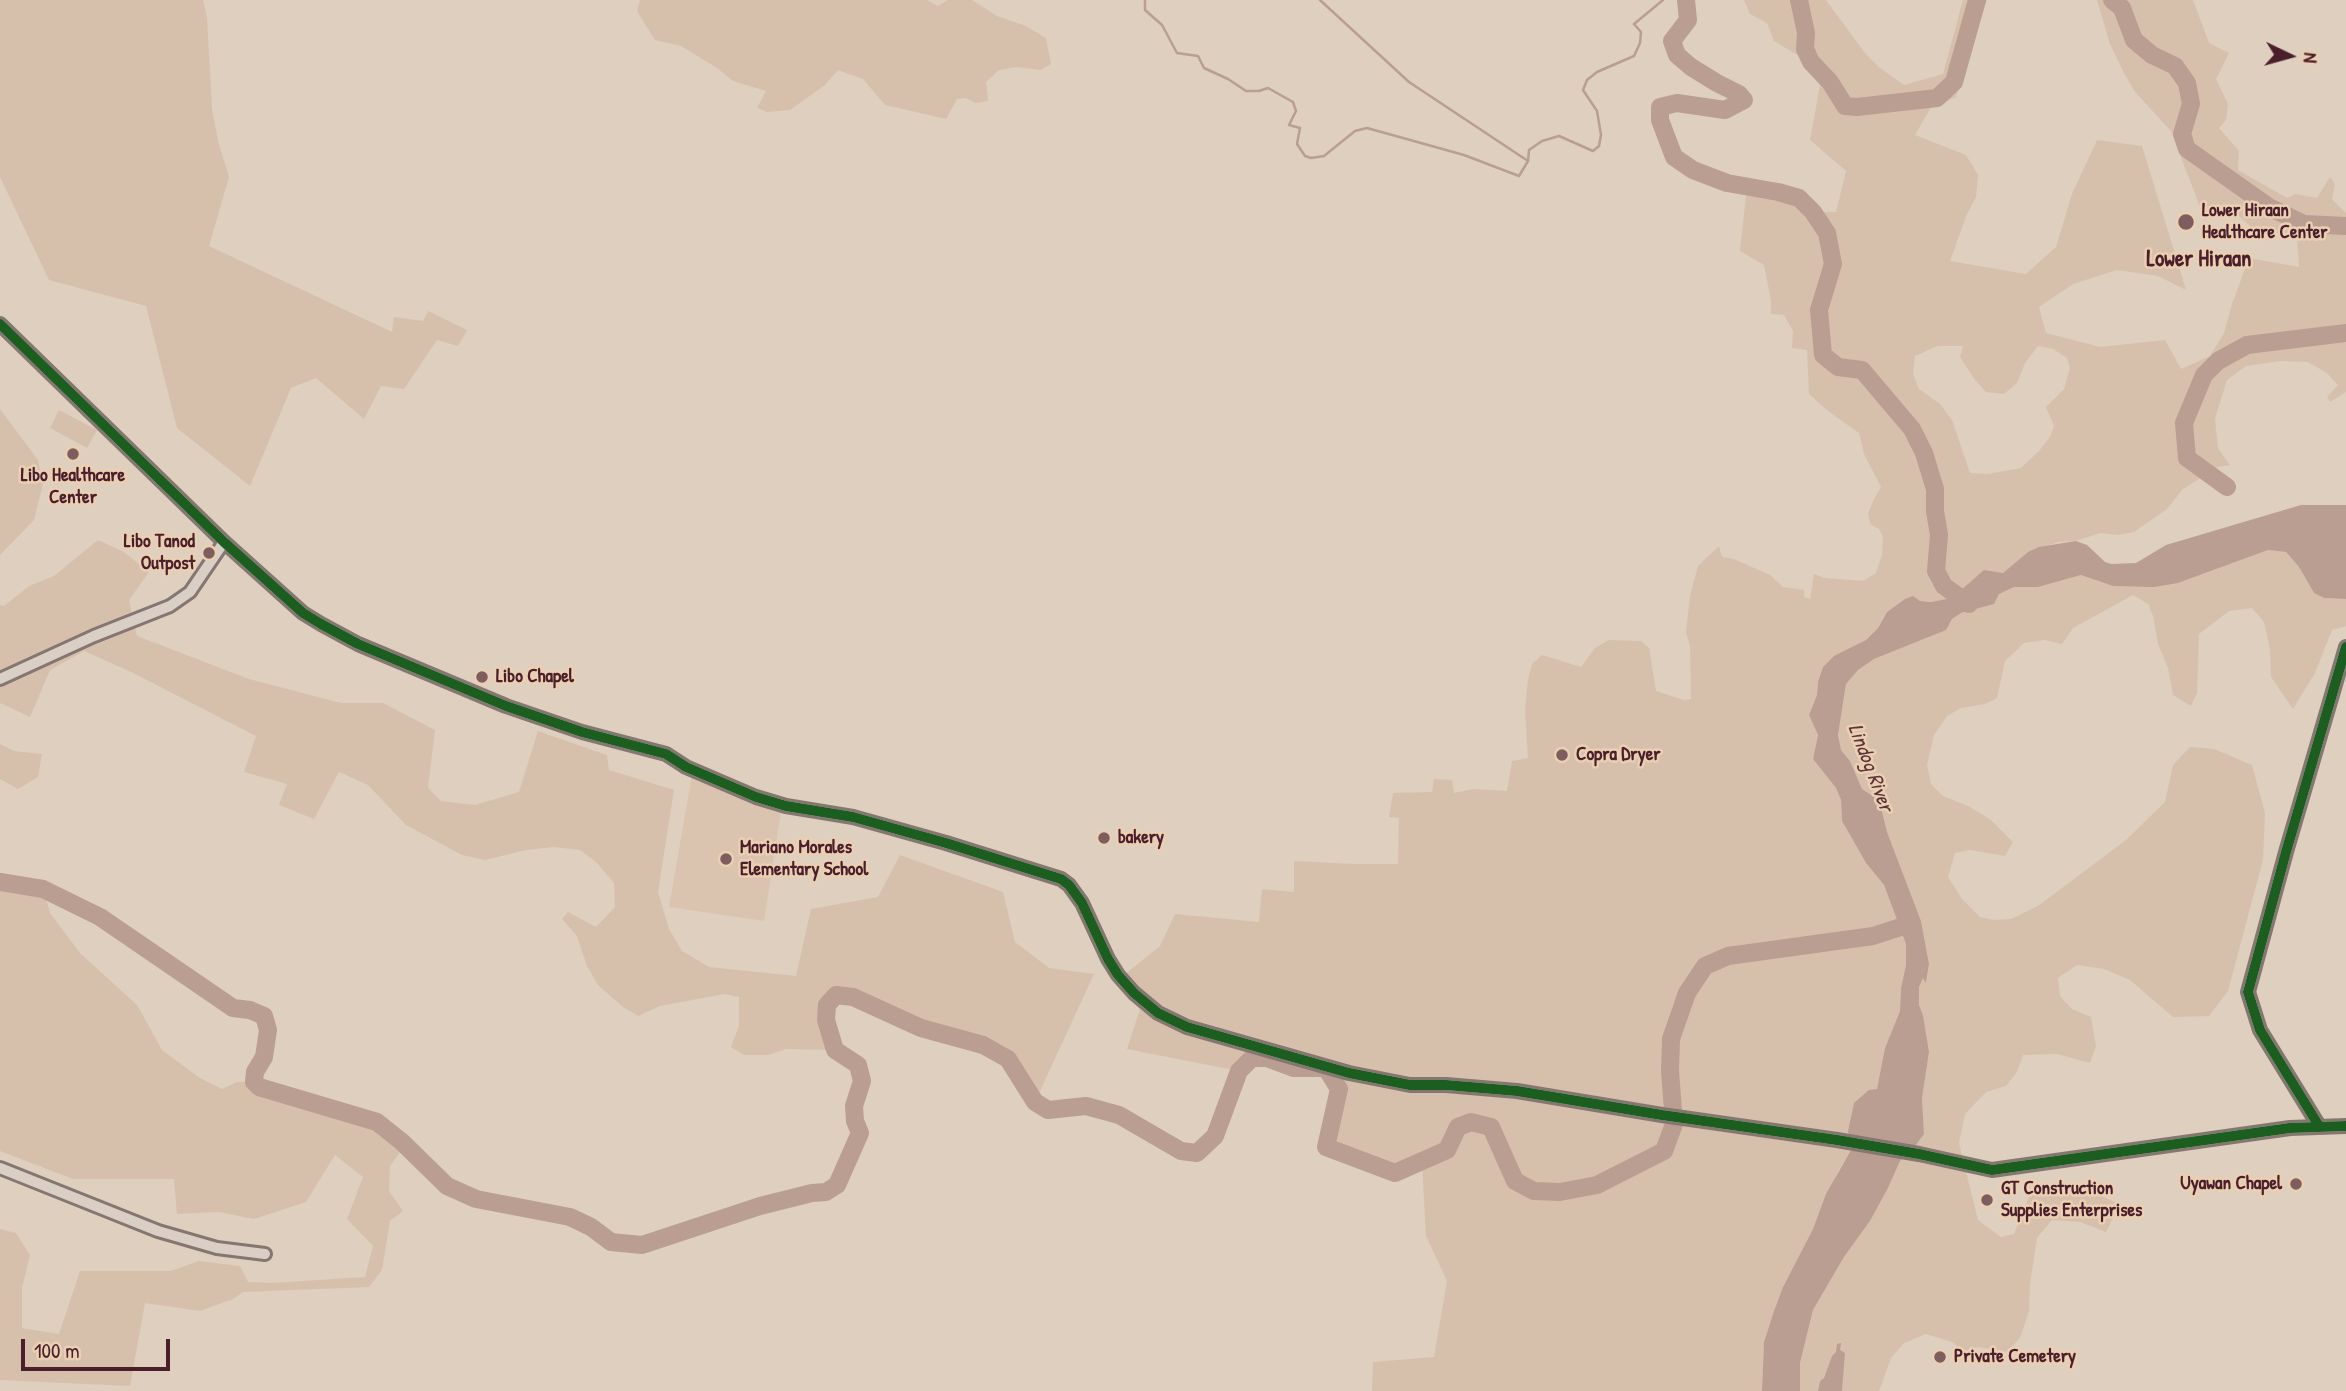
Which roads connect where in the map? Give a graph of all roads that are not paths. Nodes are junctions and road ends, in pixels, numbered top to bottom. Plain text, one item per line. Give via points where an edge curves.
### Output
1 (0, 324) edge
2 (223, 542) junction
3 (2346, 648) edge
4 (0, 679) edge
5 (2319, 1126) junction
6 (2346, 1126) edge
7 (0, 1168) edge
8 (265, 1254) dead end

1 - 2 street
2 - 4 street via 190,592 170,606
2 - 5 street via 321,624 506,706 666,754 757,797 853,817 1061,879 1082,904 1118,975 1158,1013 1187,1027 1349,1073 1410,1085 1483,1087 1837,1140 1992,1170
3 - 5 street via 2248,992 2260,1030
5 - 6 street
7 - 8 street via 158,1231 217,1248

